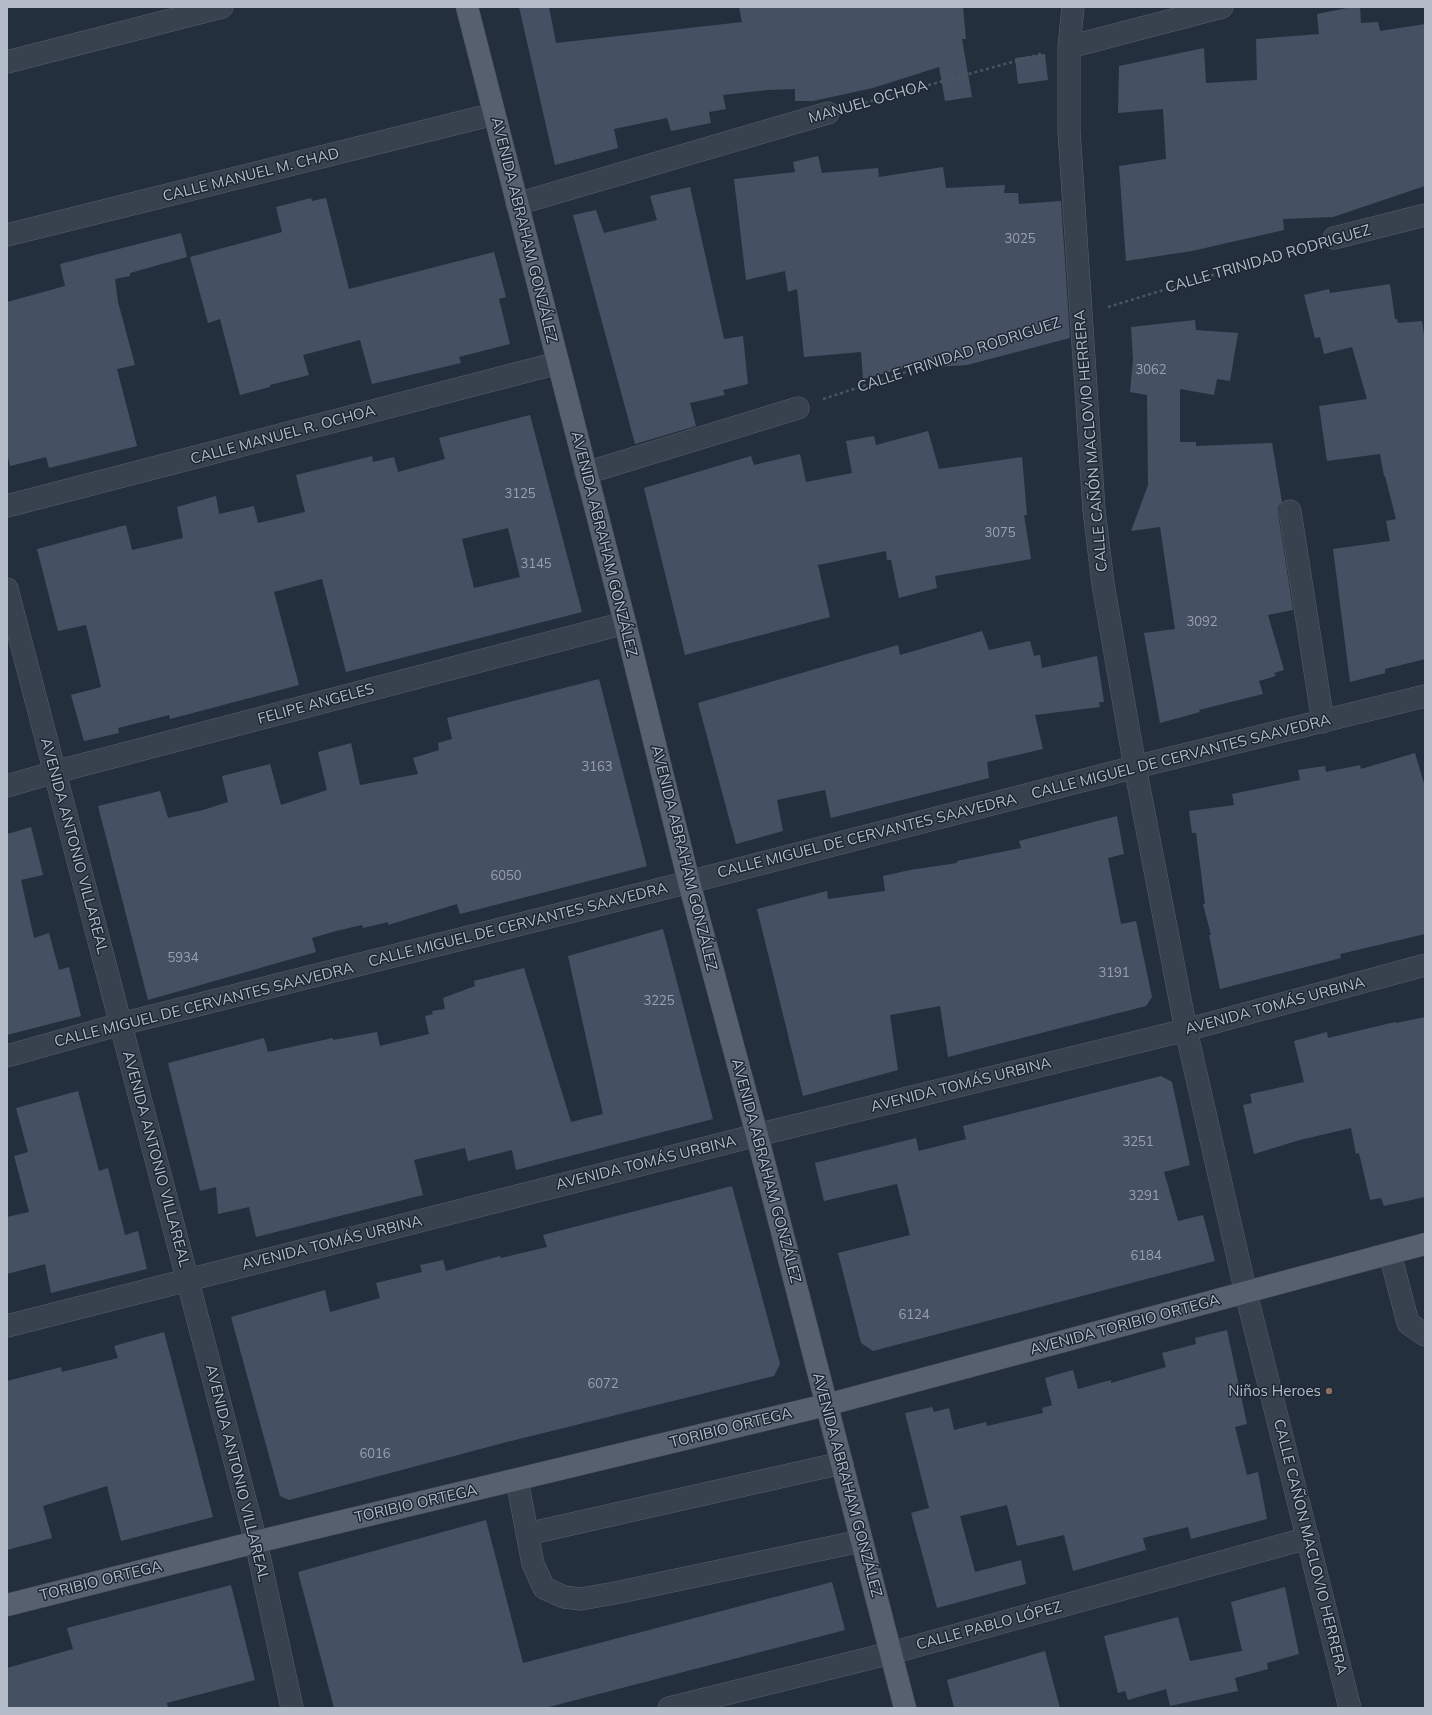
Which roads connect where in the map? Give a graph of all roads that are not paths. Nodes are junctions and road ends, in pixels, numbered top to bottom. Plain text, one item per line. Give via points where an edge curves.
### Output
1 (222, 7) edge
2 (467, 7) edge
3 (1073, 7) edge
4 (1222, 7) edge
5 (1069, 46) junction
6 (7, 62) edge
7 (828, 113) road end
8 (494, 114) junction
9 (517, 204) junction
10 (1425, 215) edge
11 (7, 235) edge
12 (1334, 238) road end
13 (558, 363) junction
14 (798, 408) road end
15 (586, 473) junction
16 (7, 506) edge
17 (1290, 511) dead end
18 (7, 589) edge
19 (625, 624) junction
20 (1425, 696) edge
21 (1323, 722) junction
22 (1135, 767) junction
23 (55, 772) junction
24 (7, 786) edge
25 (689, 882) junction
26 (1425, 965) edge
27 (121, 1024) junction
28 (1186, 1030) junction
29 (7, 1056) edge
30 (757, 1135) junction
31 (1425, 1244) edge
32 (1390, 1254) junction
33 (188, 1280) junction
34 (1246, 1293) junction
35 (7, 1326) edge
36 (1425, 1335) edge
37 (826, 1405) junction
38 (842, 1463) junction
39 (517, 1480) junction
40 (527, 1534) junction
41 (1308, 1538) junction
42 (861, 1541) junction
43 (256, 1542) junction
44 (7, 1605) edge
45 (891, 1653) junction
46 (292, 1708) edge
47 (669, 1708) edge
48 (905, 1708) edge
49 (1350, 1708) edge

1 - 6 street
2 - 8 main road, AVENIDA ABRAHAM GONZÁLEZ
3 - 5 street, CALLE CAÑÓN MACLOVIO HERRERA
4 - 5 street
5 - 22 street, CALLE CAÑÓN MACLOVIO HERRERA via 1069,132 1094,510 1103,584
7 - 9 street, MANUEL OCHOA
8 - 9 main road, AVENIDA ABRAHAM GONZÁLEZ
8 - 11 street, CALLE MANUEL M. CHAD
9 - 13 main road, AVENIDA ABRAHAM GONZÁLEZ
10 - 12 street, CALLE TRINIDAD RODRIGUEZ
13 - 15 main road, AVENIDA ABRAHAM GONZÁLEZ
13 - 16 street, CALLE MANUEL R. OCHOA
14 - 15 street
15 - 19 main road, AVENIDA ABRAHAM GONZÁLEZ
17 - 21 street
18 - 23 street, AVENIDA ANTONIO VILLAREAL
19 - 23 street, FELIPE ANGELES
19 - 25 main road, AVENIDA ABRAHAM GONZÁLEZ
20 - 21 street, CALLE MIGUEL DE CERVANTES SAAVEDRA
21 - 22 street, CALLE MIGUEL DE CERVANTES SAAVEDRA
22 - 25 street, CALLE MIGUEL DE CERVANTES SAAVEDRA
22 - 28 street, CALLE CAÑÓN MACLOVIO HERRERA
23 - 24 street, FELIPE ANGELES
23 - 27 street, AVENIDA ANTONIO VILLAREAL
25 - 27 street, CALLE MIGUEL DE CERVANTES SAAVEDRA
25 - 30 main road, AVENIDA ABRAHAM GONZÁLEZ
26 - 28 street, AVENIDA TOMÁS URBINA
27 - 29 street, CALLE MIGUEL DE CERVANTES SAAVEDRA
27 - 33 street, AVENIDA ANTONIO VILLAREAL
28 - 30 street, AVENIDA TOMÁS URBINA
28 - 34 street, CALLE CAÑÓN MACLOVIO HERRERA
30 - 33 street, AVENIDA TOMÁS URBINA
30 - 37 main road, AVENIDA ABRAHAM GONZÁLEZ
31 - 32 main road, AVENIDA TORIBIO ORTEGA
32 - 34 main road, AVENIDA TORIBIO ORTEGA
32 - 36 street via 1408,1323
33 - 35 street, AVENIDA TOMÁS URBINA
33 - 43 street, AVENIDA ANTONIO VILLAREAL
34 - 37 main road, AVENIDA TORIBIO ORTEGA
34 - 41 street, CALLE CAÑON MACLOVIO HERRERA
37 - 38 main road, AVENIDA ABRAHAM GONZÁLEZ
37 - 39 main road, TORIBIO ORTEGA
38 - 40 street
38 - 42 main road, AVENIDA ABRAHAM GONZÁLEZ
39 - 40 street
39 - 43 main road, TORIBIO ORTEGA
40 - 42 street via 534,1564 544,1588 564,1597 581,1599
41 - 45 street, CALLE PABLO LÓPEZ
41 - 49 street, CALLE CAÑON MACLOVIO HERRERA
42 - 45 main road, AVENIDA ABRAHAM GONZÁLEZ
43 - 44 main road, TORIBIO ORTEGA
43 - 46 street, AVENIDA ANTONIO VILLAREAL
45 - 47 street, CALLE PABLO LÓPEZ
45 - 48 main road, AVENIDA ABRAHAM GONZÁLEZ

